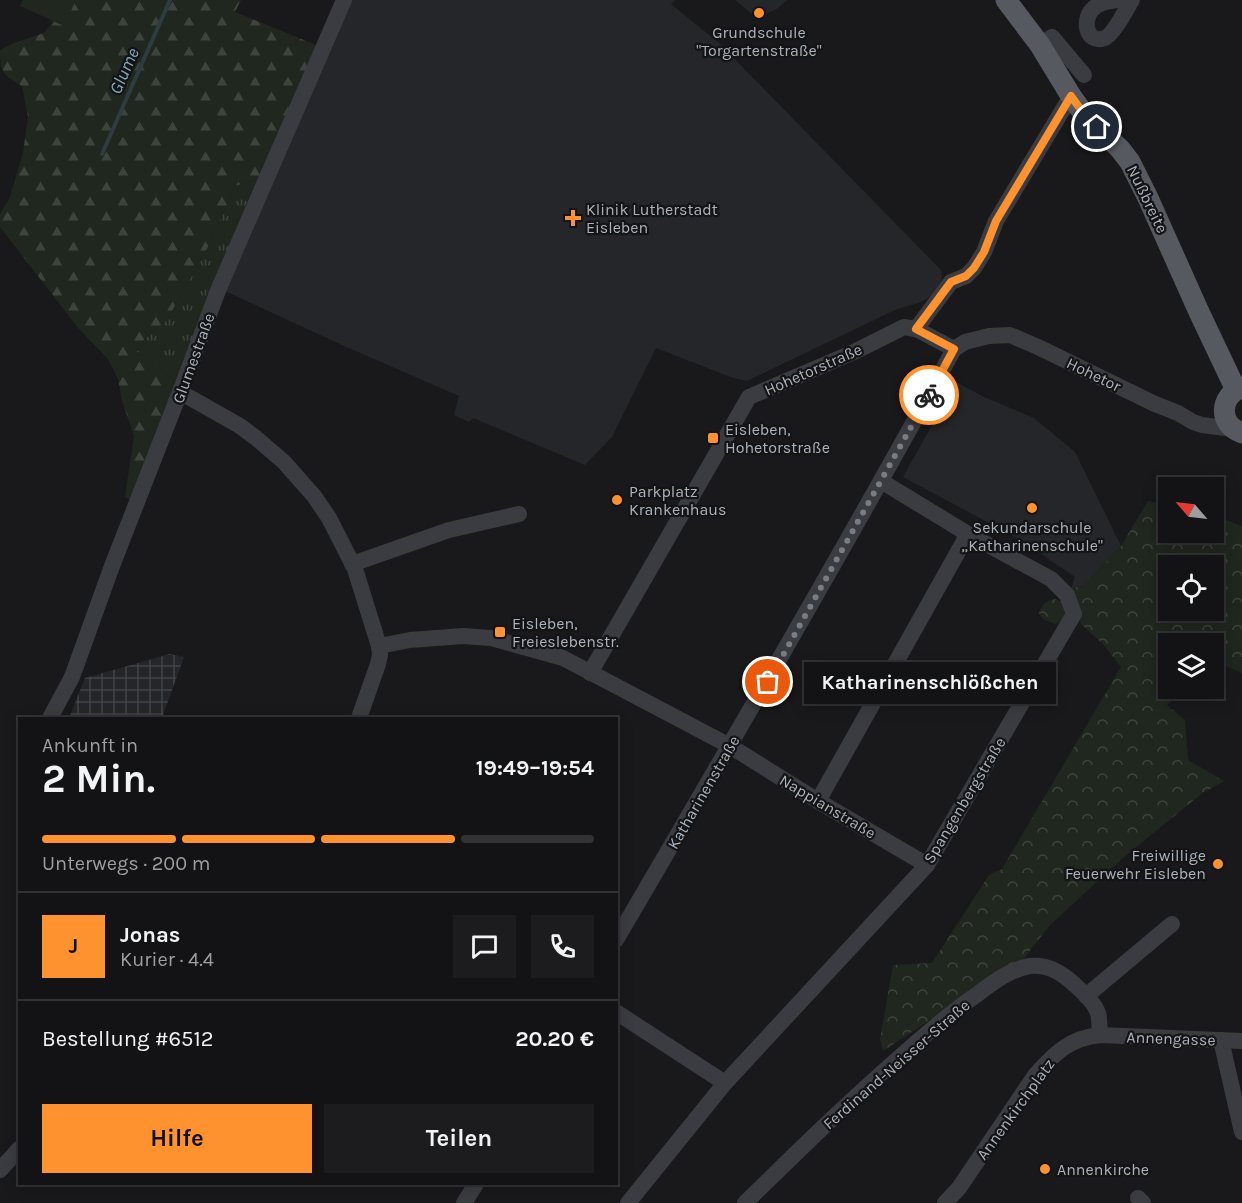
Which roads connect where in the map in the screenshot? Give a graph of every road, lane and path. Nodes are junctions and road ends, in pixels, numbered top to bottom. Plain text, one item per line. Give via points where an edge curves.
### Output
1 (344, 0) edge
2 (1006, 0) edge
3 (1117, 0) edge
4 (1132, 0) edge
5 (1040, 45) junction
6 (1084, 75) dead end
7 (1071, 96) junction
8 (916, 329) junction
9 (954, 349) junction
10 (180, 392) junction
11 (1234, 395) edge
12 (1178, 413) junction
13 (1238, 431) edge
14 (881, 481) junction
15 (519, 514) dead end
16 (968, 534) junction
17 (352, 564) junction
18 (379, 646) junction
19 (590, 673) junction
20 (51, 717) edge
21 (359, 717) edge
22 (730, 746) junction
23 (818, 801) junction
24 (927, 865) junction
25 (1172, 924) dead end
26 (618, 937) edge
27 (1086, 996) junction
28 (618, 1013) edge
29 (1100, 1035) junction
30 (1221, 1040) junction
31 (1242, 1041) edge
32 (725, 1083) junction
33 (1242, 1132) edge
34 (18, 1150) edge
35 (0, 1170) edge
36 (475, 1185) edge
37 (464, 1203) edge
38 (628, 1203) edge
39 (745, 1203) edge
40 (945, 1203) edge

1 - 10 street, Glumestraße via 219,288
2 - 5 main road, Nußbreite
3 - 4 street via 1094,7 1086,21 1091,36 1105,38 1111,33
5 - 6 street via 1052,37
5 - 7 main road, Nußbreite
7 - 8 street via 996,221 974,268 951,282
7 - 11 main road, Nußbreite via 1130,162
8 - 9 street
8 - 19 street, Hohetorstraße via 904,327 749,397
9 - 12 street, Hohetor via 988,336 1010,336
9 - 14 street, Katharinenstraße
10 - 17 street via 240,426 284,462 329,518
10 - 20 street, Glumestraße via 72,677
11 - 12 street, Hohetor via 1216,413
11 - 13 main road, Nußbreite via 1226,420
12 - 13 street, Hohetor via 1202,425
14 - 16 street, Spangenbergstraße
14 - 22 street, Katharinenstraße
15 - 17 street via 449,530
16 - 23 street
16 - 24 street, Spangenbergstraße via 1051,579 1067,596 1074,615
17 - 18 street
18 - 19 street, Nappianstraße via 463,636 491,639 563,658
18 - 21 street via 378,664
19 - 22 street, Nappianstraße
22 - 23 street, Nappianstraße
22 - 26 street, Katharinenstraße
23 - 24 street, Nappianstraße
24 - 32 street, Spangenbergstraße
25 - 27 street
27 - 29 street, Ferdinand-Neisser-Straße via 1098,1013
27 - 39 street, Ferdinand-Neisser-Straße via 1048,967 1020,968 993,983 948,1015 862,1090
28 - 32 street
29 - 30 street, Annengasse
29 - 40 street, Annenkirchplatz via 1076,1040 1049,1060
30 - 31 street, Annengasse
30 - 33 street
32 - 38 street, Spangenbergstraße
34 - 35 street
36 - 37 street

